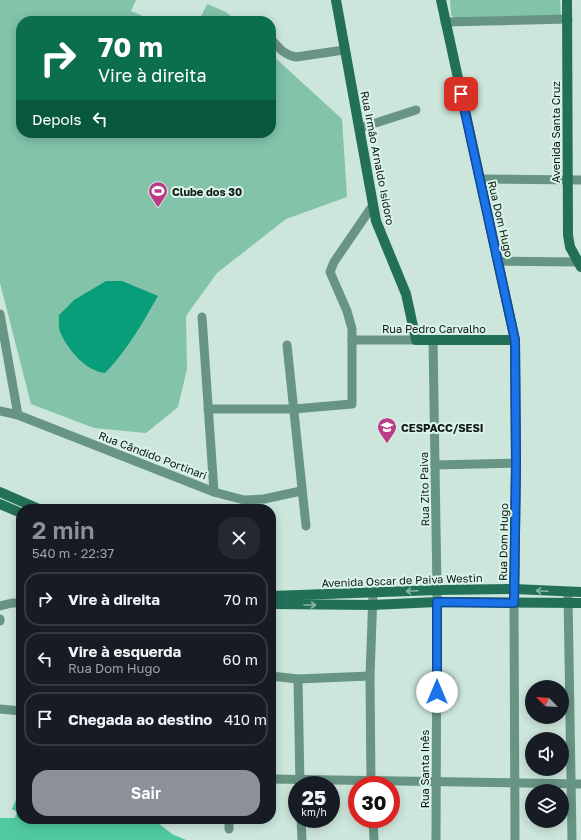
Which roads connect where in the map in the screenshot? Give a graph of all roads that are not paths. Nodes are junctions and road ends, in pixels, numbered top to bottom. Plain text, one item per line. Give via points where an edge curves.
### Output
1 (336, 0) edge
2 (441, 0) edge
3 (567, 0) edge
4 (568, 19) junction
5 (445, 22) junction
6 (276, 44) edge
7 (344, 50) junction
8 (416, 110) dead end
9 (360, 128) junction
10 (480, 179) junction
11 (567, 180) junction
12 (581, 180) edge
13 (373, 205) junction
14 (498, 261) junction
15 (579, 265) edge
16 (0, 314) edge
17 (202, 317) dead end
18 (433, 339) junction
19 (352, 340) junction
20 (416, 340) junction
21 (515, 340) junction
22 (287, 345) dead end
23 (208, 409) junction
24 (294, 409) junction
25 (0, 411) edge
26 (18, 415) junction
27 (516, 463) junction
28 (435, 465) junction
29 (0, 492) edge
30 (214, 492) junction
31 (302, 492) junction
32 (0, 504) edge
33 (28, 504) edge
34 (16, 511) edge
35 (306, 526) dead end
36 (514, 589) junction
37 (437, 590) junction
38 (568, 592) junction
39 (581, 592) edge
40 (373, 593) junction
41 (276, 596) edge
42 (437, 602) junction
43 (16, 603) edge
44 (514, 603) junction
45 (569, 603) junction
46 (581, 603) edge
47 (276, 604) edge
48 (372, 605) junction
49 (0, 606) edge
50 (370, 676) junction
51 (276, 677) edge
52 (298, 679) junction
53 (0, 709) edge
54 (16, 711) edge
55 (300, 776) edge
56 (371, 776) edge
57 (276, 780) edge
58 (288, 781) edge
59 (436, 782) junction
60 (400, 783) edge
61 (514, 783) junction
62 (576, 785) edge
63 (229, 824) edge
64 (301, 828) edge
65 (373, 828) edge
66 (229, 829) dead end
67 (302, 840) edge
68 (374, 840) edge
69 (436, 840) edge
70 (515, 840) edge
71 (572, 840) edge

1 - 7 street, Rua Irmão Arnaldo Isidoro
2 - 5 street, Rua Dom Hugo
3 - 4 street, Avenida Santa Cruz
4 - 5 street
4 - 11 street, Avenida Santa Cruz
5 - 10 street, Rua Dom Hugo
6 - 7 street via 292,56
7 - 9 street, Rua Irmão Arnaldo Isidoro
8 - 9 street
9 - 13 street, Rua Irmão Arnaldo Isidoro
10 - 11 street
10 - 14 street, Rua Dom Hugo
11 - 12 street
11 - 15 street, Avenida Santa Cruz via 568,234 570,247
13 - 19 street via 334,262 330,272 347,311
13 - 20 street, Rua Irmão Arnaldo Isidoro via 381,237 399,273 406,294
14 - 15 street
14 - 21 street, Rua Dom Hugo
16 - 26 street
17 - 23 street
18 - 20 street, Rua Pedro Carvalho
18 - 21 street, Rua Pedro Carvalho
18 - 28 street, Rua Zito Paiva
19 - 20 street, Rua Pedro Carvalho
19 - 24 street via 352,404
21 - 27 street, Rua Dom Hugo
22 - 24 street
23 - 24 street
23 - 30 street
24 - 31 street
25 - 26 street, Rua Cândido Portinari
26 - 30 street, Rua Cândido Portinari
27 - 28 street
27 - 36 street, Rua Dom Hugo
28 - 37 street, Rua Zito Paiva
29 - 33 street
30 - 31 street, Rua Cândido Portinari via 244,500
31 - 35 street
32 - 34 street
36 - 37 street, Avenida Oscar de Paiva Westin
38 -> 36 street, Avenida Oscar de Paiva Westin
36 - 44 street, Rua Dom Hugo
37 -> 40 street, Avenida Oscar de Paiva Westin
37 - 42 street, Rua Zito Paiva
38 - 39 street, Avenida Oscar de Paiva Westin
38 - 45 street
40 - 41 street, Avenida Oscar de Paiva Westin
40 - 48 street
42 - 44 street, Avenida Oscar de Paiva Westin
42 - 48 street, Avenida Oscar de Paiva Westin
42 - 59 street, Rua Santa Inês
43 - 49 street
44 - 45 street, Avenida Oscar de Paiva Westin
44 - 61 street
45 - 46 street, Avenida Oscar de Paiva Westin
45 - 62 street
47 -> 48 street, Avenida Oscar de Paiva Westin
48 - 50 street
50 - 52 street
50 - 56 street
51 - 52 street
52 - 55 street
53 - 54 street
57 - 58 street
59 - 60 street
59 - 61 street
59 - 69 street, Rua Santa Inês
61 - 62 street
61 - 70 street
62 - 71 street
63 - 66 street
64 - 67 street
65 - 68 street

